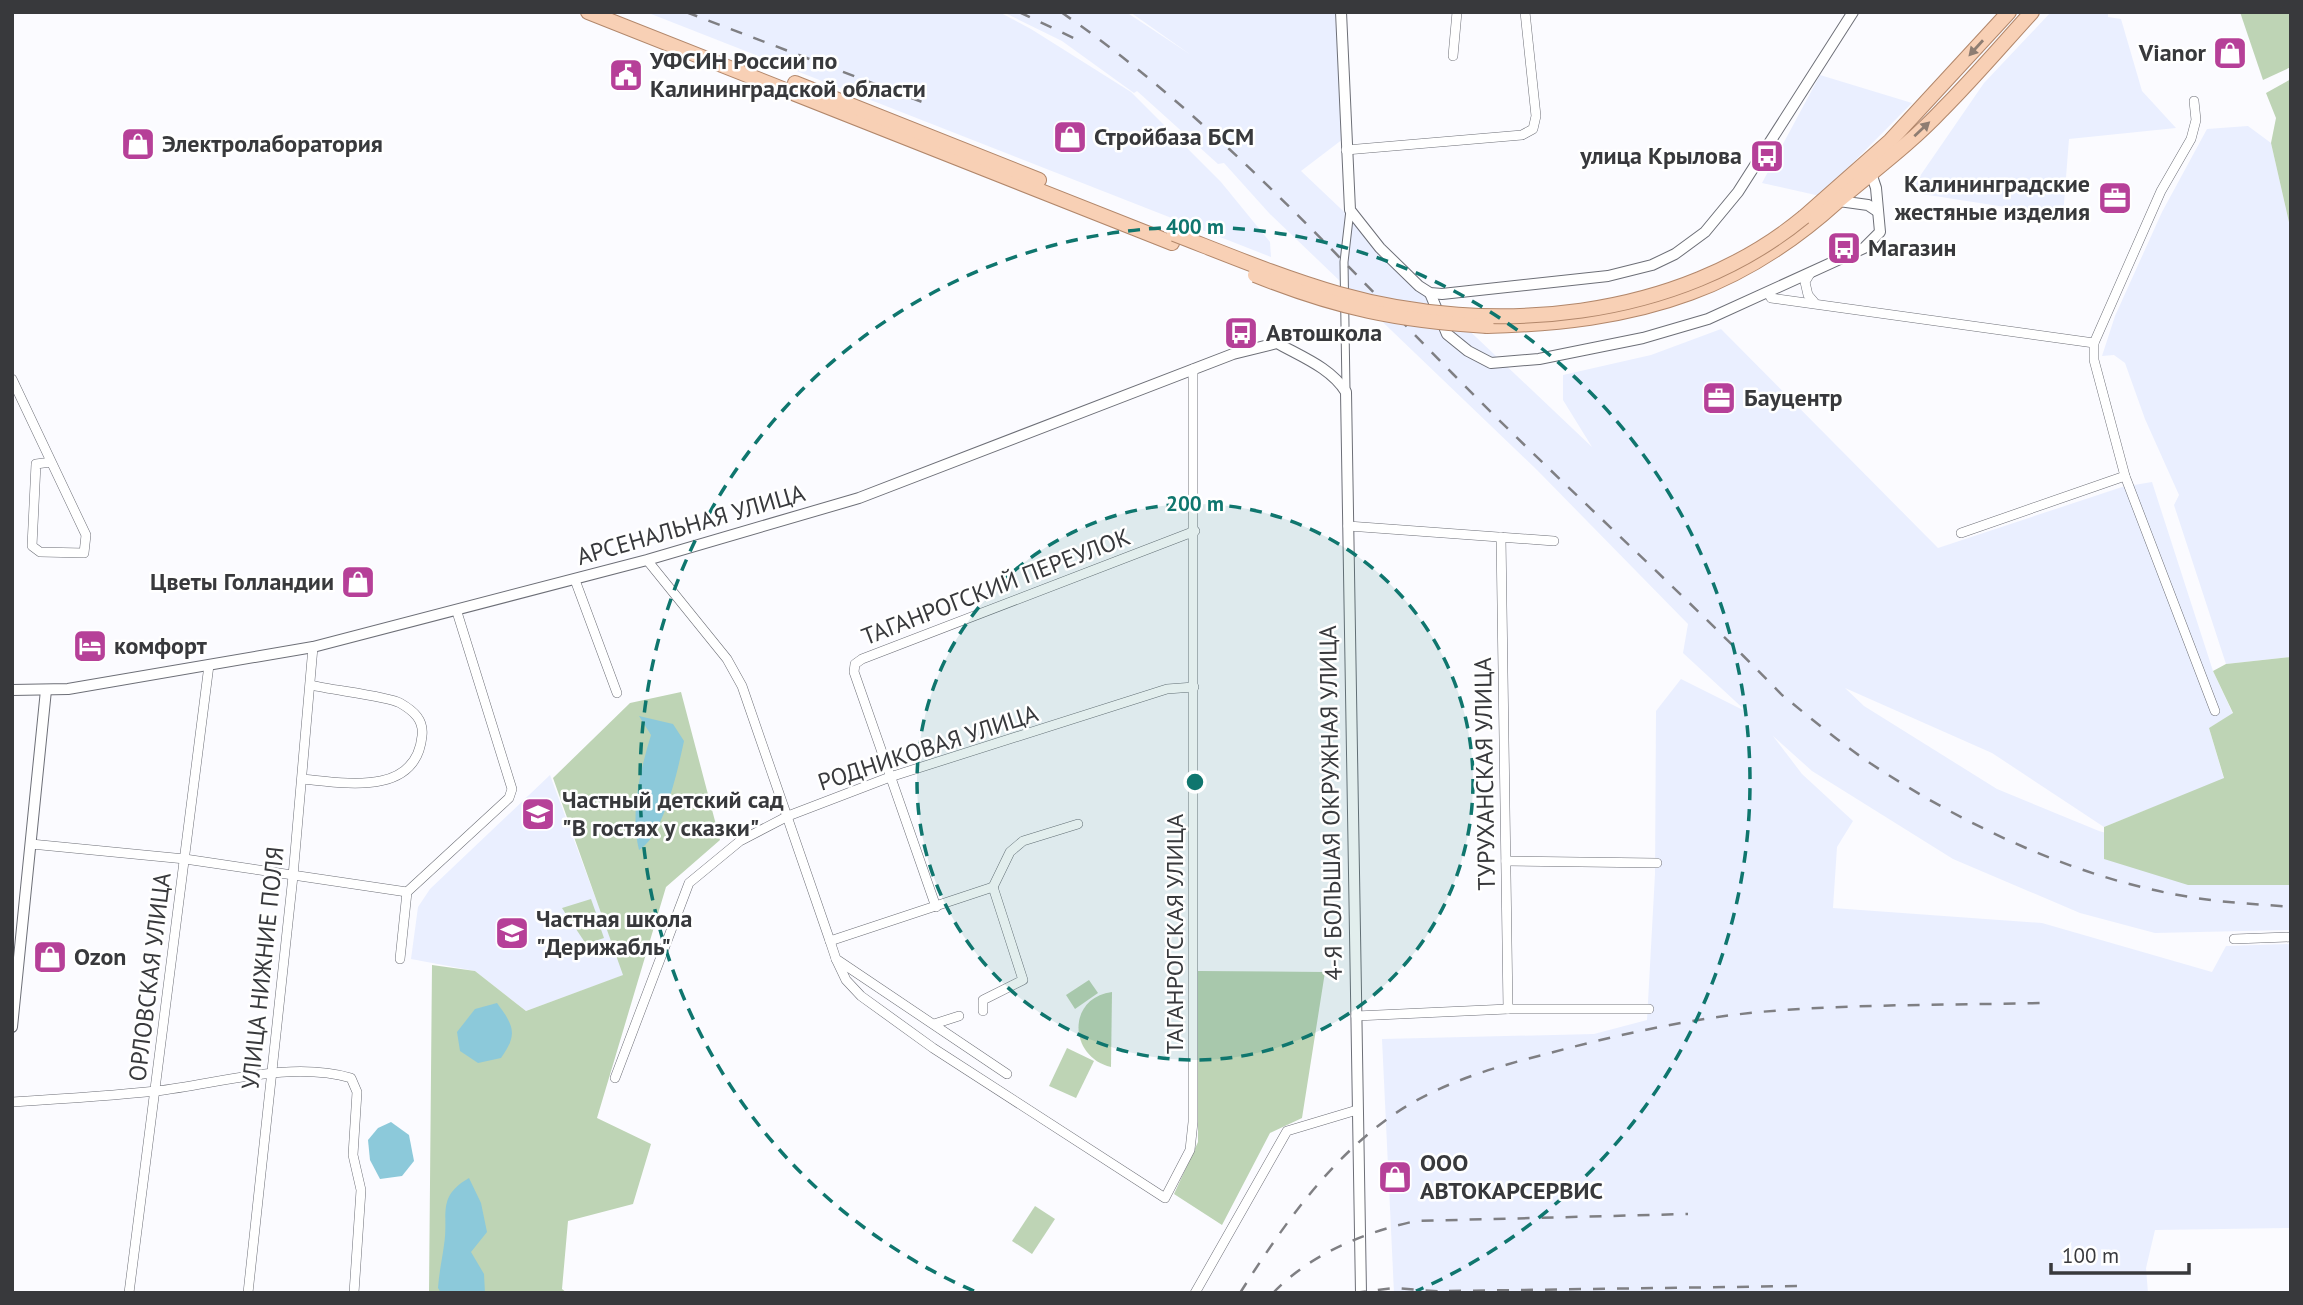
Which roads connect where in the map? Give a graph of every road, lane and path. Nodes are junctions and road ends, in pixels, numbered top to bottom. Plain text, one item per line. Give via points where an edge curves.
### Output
1 (588, 12) edge
2 (613, 12) edge
3 (1341, 12) edge
4 (1457, 12) edge
5 (1525, 12) edge
6 (1853, 12) edge
7 (2009, 12) edge
8 (2032, 12) edge
9 (1452, 55) dead end
10 (2194, 101) dead end
11 (1346, 150) junction
12 (1872, 176) junction
13 (1839, 201) junction
14 (1350, 210) junction
15 (1878, 211) junction
16 (1807, 221) junction
17 (1173, 239) junction
18 (1812, 271) junction
19 (1768, 292) junction
20 (1436, 294) junction
21 (1815, 302) junction
22 (2094, 344) junction
23 (1193, 369) junction
24 (12, 379) edge
25 (1346, 392) junction
26 (51, 462) junction
27 (2125, 476) junction
28 (1348, 526) junction
29 (1195, 531) junction
30 (1961, 533) dead end
31 (1501, 537) junction
32 (1553, 541) dead end
33 (647, 560) junction
34 (575, 580) junction
35 (457, 612) junction
36 (313, 647) junction
37 (209, 665) junction
38 (311, 685) junction
39 (1194, 687) junction
40 (12, 690) edge
41 (46, 690) junction
42 (617, 693) dead end
43 (2215, 711) dead end
44 (890, 777) junction
45 (302, 779) junction
46 (788, 816) junction
47 (1078, 824) dead end
48 (31, 844) junction
49 (185, 859) junction
50 (1506, 861) junction
51 (1657, 863) dead end
52 (293, 876) junction
53 (993, 887) junction
54 (407, 892) junction
55 (936, 907) junction
56 (2291, 937) edge
57 (2234, 939) dead end
58 (830, 941) junction
59 (400, 959) dead end
60 (836, 959) junction
61 (1508, 1009) junction
62 (1649, 1009) dead end
63 (983, 1011) dead end
64 (959, 1016) dead end
65 (1356, 1016) junction
66 (934, 1024) junction
67 (12, 1027) edge
68 (1007, 1074) dead end
69 (269, 1075) junction
70 (615, 1078) dead end
71 (155, 1091) junction
72 (12, 1102) edge
73 (1357, 1110) junction
74 (129, 1293) edge
75 (248, 1293) edge
76 (354, 1293) edge
77 (1195, 1293) edge
78 (1361, 1293) edge

1 - 17 main road
2 - 17 main road
3 - 11 street
4 - 9 street
5 - 11 street via 1536,116 1533,129 1522,135
6 - 20 street via 1738,192 1705,232 1675,254 1608,276
7 -> 16 main road via 1890,141
12 -> 8 main road via 1941,111
10 - 22 street via 2192,139 2161,191
11 - 14 street
12 - 13 main road
12 - 15 street
13 - 15 street
13 - 16 main road
14 - 20 street via 1390,259
14 - 25 street, 4-Я БОЛЬШАЯ ОКРУЖНАЯ УЛИЦА via 1344,262
15 - 18 street via 1880,232 1875,240
16 - 17 main road, bridge via 1748,266 1691,293 1599,317 1499,326 1429,323 1374,314 1311,296
18 - 19 street
18 - 21 street via 1805,282
19 - 20 street via 1708,319 1575,354 1500,363 1459,344
19 - 21 street via 1771,298
21 - 22 street
22 - 27 street via 2097,376
23 - 25 street, АРСЕНАЛЬНАЯ УЛИЦА via 1277,342 1326,370
23 - 29 street, ТАГАНРОГСКАЯ УЛИЦА
23 - 33 street, АРСЕНАЛЬНАЯ УЛИЦА via 859,498
24 - 26 street
25 - 28 street, 4-Я БОЛЬШАЯ ОКРУЖНАЯ УЛИЦА
26 - 26 street via 36,464 32,547 40,552 84,553 86,535
27 - 30 street
27 - 43 street
28 - 31 street
28 - 65 street, 4-Я БОЛЬШАЯ ОКРУЖНАЯ УЛИЦА
29 - 39 street, ТАГАНРОГСКАЯ УЛИЦА
29 - 44 street, ТАГАНРОГСКИЙ ПЕРЕУЛОК via 855,664
31 - 32 street
31 - 50 street, ТУРУХАНСКАЯ УЛИЦА
33 - 34 street, АРСЕНАЛЬНАЯ УЛИЦА
33 - 46 street via 727,659 742,686
34 - 35 street, АРСЕНАЛЬНАЯ УЛИЦА
34 - 42 street
35 - 36 street, АРСЕНАЛЬНАЯ УЛИЦА
35 - 54 street via 510,780 509,798
36 - 37 street, АРСЕНАЛЬНАЯ УЛИЦА
36 - 38 street, УЛИЦА НИЖНИЕ ПОЛЯ
37 - 41 street, АРСЕНАЛЬНАЯ УЛИЦА
37 - 49 street, ОРЛОВСКАЯ УЛИЦА
38 - 45 street, УЛИЦА НИЖНИЕ ПОЛЯ
38 - 45 street via 398,701 416,714 423,728 421,747 412,763 393,778 366,785
39 - 44 street, РОДНИКОВАЯ УЛИЦА via 1167,690
39 - 60 street, ТАГАНРОГСКАЯ УЛИЦА via 1193,1122 1191,1150 1165,1198 902,1026 861,996
40 - 41 street, АРСЕНАЛЬНАЯ УЛИЦА
41 - 48 street
44 - 46 street, РОДНИКОВАЯ УЛИЦА
44 - 55 street, ТАГАНРОГСКИЙ ПЕРЕУЛОК
45 - 52 street, УЛИЦА НИЖНИЕ ПОЛЯ
46 - 58 street
46 - 70 street, РОДНИКОВАЯ УЛИЦА via 740,841 688,883
47 - 53 street via 1023,841 1010,852
48 - 49 street
48 - 67 street
49 - 52 street
49 - 71 street, ОРЛОВСКАЯ УЛИЦА
50 - 51 street
50 - 61 street, ТУРУХАНСКАЯ УЛИЦА
52 - 54 street
52 - 69 street, УЛИЦА НИЖНИЕ ПОЛЯ
53 - 55 street
53 - 63 street via 1023,980 988,995
54 - 59 street
55 - 58 street
56 - 57 street
58 - 60 street
60 - 66 street
61 - 62 street
61 - 65 street
64 - 66 street
65 - 73 street, 4-Я БОЛЬШАЯ ОКРУЖНАЯ УЛИЦА
66 - 68 street
69 - 71 street
69 - 75 street, УЛИЦА НИЖНИЕ ПОЛЯ
69 - 76 street via 333,1073 356,1084 353,1155 361,1190
71 - 72 street
71 - 74 street, ОРЛОВСКАЯ УЛИЦА
73 - 77 street via 1287,1131
73 - 78 street, 4-Я БОЛЬШАЯ ОКРУЖНАЯ УЛИЦА

